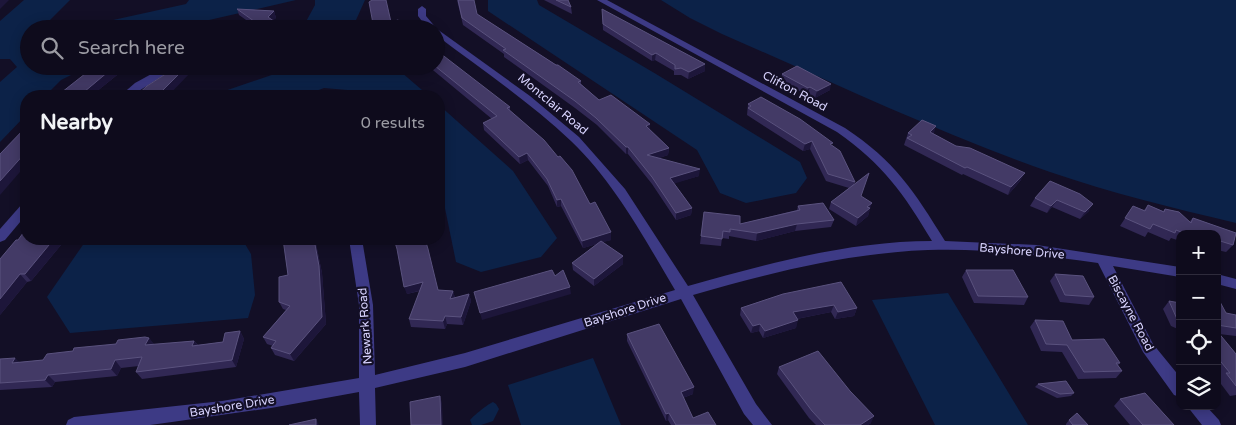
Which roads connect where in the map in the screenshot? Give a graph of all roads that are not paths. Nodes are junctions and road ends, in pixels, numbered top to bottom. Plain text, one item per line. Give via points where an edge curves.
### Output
1 (601, 0) edge
2 (422, 9) dead end
3 (426, 20) edge
4 (445, 37) edge
5 (157, 75) edge
6 (133, 90) edge
7 (20, 213) edge
8 (0, 237) edge
9 (356, 245) edge
10 (941, 246) junction
11 (1103, 259) junction
12 (1176, 271) edge
13 (1221, 281) edge
14 (1236, 284) edge
15 (684, 292) junction
16 (368, 384) junction
17 (1176, 385) edge
18 (1199, 410) edge
19 (74, 425) edge
20 (368, 425) edge
21 (764, 425) edge
22 (1213, 425) edge

1 - 10 street, Clifton Road via 841,130 891,171
2 - 3 street, Montclair Road
4 - 15 street, Montclair Road via 575,139 621,192
5 - 6 street
7 - 8 street
9 - 16 street, Newark Road via 366,305
10 - 11 street, Bayshore Drive via 1024,249
10 - 15 street, Bayshore Drive via 849,252 759,271
11 - 12 street, Bayshore Drive
11 - 17 street, Biscayne Road via 1148,348
13 - 14 street
15 - 16 street, Bayshore Drive via 466,359
15 - 21 street, Montclair Road via 750,409
16 - 19 street, Bayshore Drive via 146,419
16 - 20 street, Newark Road
18 - 22 street

